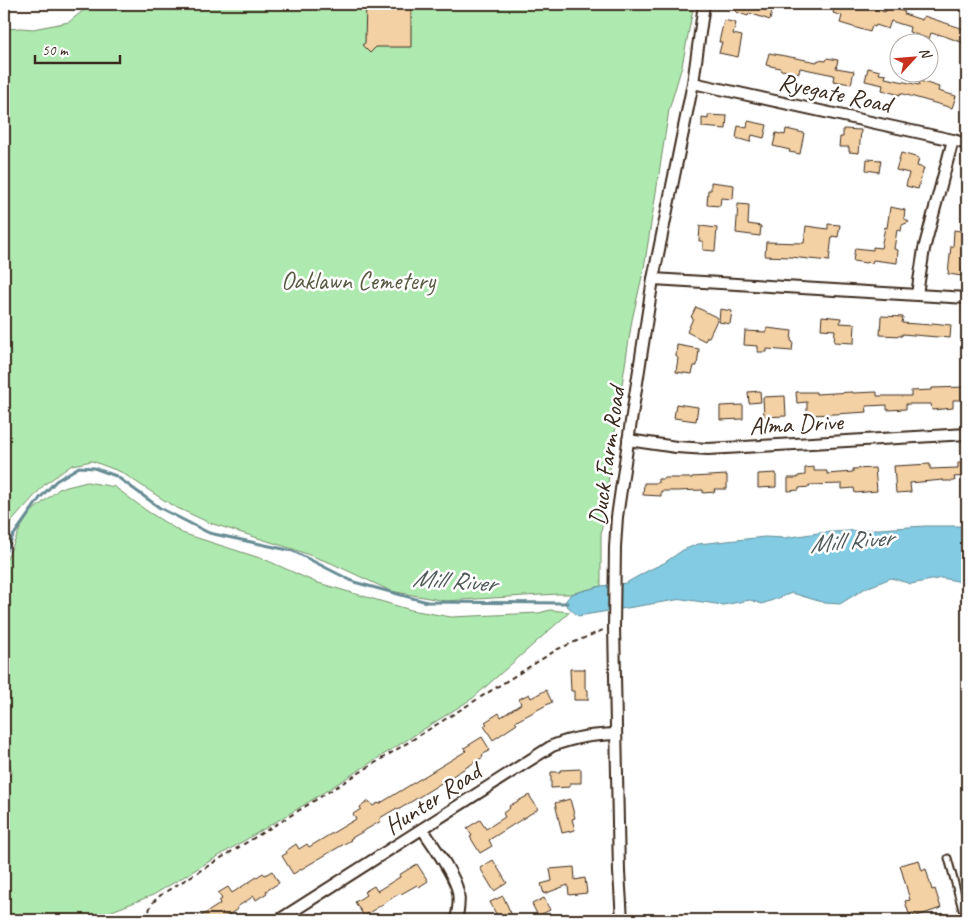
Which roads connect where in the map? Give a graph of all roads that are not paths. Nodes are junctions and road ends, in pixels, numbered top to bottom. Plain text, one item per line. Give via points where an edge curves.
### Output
1 (704, 4) edge
2 (692, 82) junction
3 (953, 140) junction
4 (967, 144) edge
5 (653, 280) junction
6 (916, 294) junction
7 (967, 298) edge
8 (967, 434) edge
9 (628, 440) junction
10 (616, 734) junction
11 (423, 830) junction
12 (948, 858) dead end
13 (279, 920) edge
14 (456, 920) edge
15 (622, 920) edge
16 (965, 920) edge

1 - 2 street, Duck Farm Road
2 - 3 street, Ryegate Road
2 - 5 street, Duck Farm Road
3 - 4 street, Ryegate Road
3 - 6 street via 924,249
5 - 6 street
5 - 9 street, Duck Farm Road
6 - 7 street
8 - 9 street, Alma Drive via 708,449
9 - 10 street, Duck Farm Road via 618,517 610,628
10 - 11 street, Hunter Road via 586,736 552,746
10 - 15 street, Duck Farm Road
11 - 13 street, Hunter Road
11 - 14 street via 455,880 459,904
12 - 16 lane

